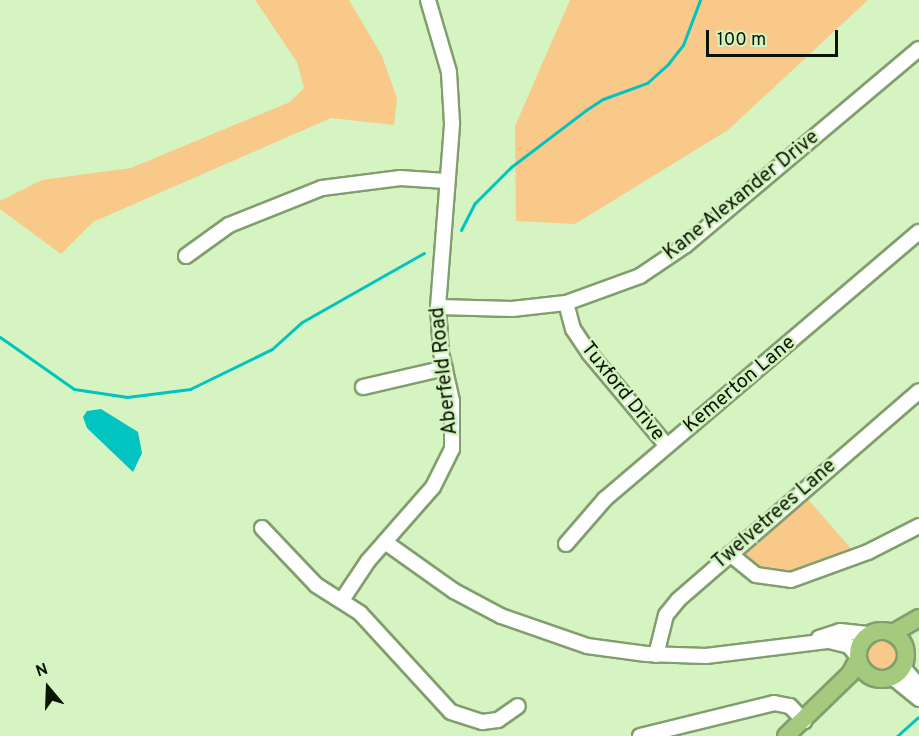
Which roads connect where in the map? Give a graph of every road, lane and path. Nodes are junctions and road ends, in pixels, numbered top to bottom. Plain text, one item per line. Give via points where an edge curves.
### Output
1 (428, 0) edge
2 (919, 49) edge
3 (446, 181) junction
4 (919, 232) edge
5 (186, 256) dead end
6 (566, 303) junction
7 (438, 307) junction
8 (445, 368) junction
9 (363, 387) dead end
10 (919, 391) edge
11 (667, 446) junction
12 (919, 526) edge
13 (262, 528) dead end
14 (385, 542) junction
15 (566, 544) dead end
16 (730, 554) junction
17 (342, 600) junction
18 (919, 618) edge
19 (919, 627) edge
20 (870, 634) junction
21 (899, 639) junction
22 (806, 643) junction
23 (656, 655) junction
24 (858, 658) junction
25 (898, 672) junction
26 (868, 676) junction
27 (919, 686) edge
28 (919, 699) edge
29 (518, 706) dead end
30 (809, 716) junction
31 (640, 736) edge
32 (786, 736) edge

1 - 3 street, Aberfeld Road via 449,72 452,123
2 - 6 street, Kane Alexander Drive via 686,245 640,276
3 - 5 street via 400,178 322,188 229,225
3 - 7 street, Aberfeld Road
4 - 11 street, Kemerton Lane
6 - 7 street, Kane Alexander Drive via 512,309
6 - 11 street, Tuxford Drive via 573,329 589,353
7 - 8 street, Aberfeld Road
8 - 9 street
8 - 14 street, Aberfeld Road via 452,401 452,449 433,487
10 - 16 street, Twelvetrees Lane
11 - 15 street, Kemerton Lane via 605,499
12 - 16 street via 868,552 791,580 756,575
13 - 17 street via 316,585
14 - 17 street, Aberfeld Road
14 - 23 street via 454,591 501,616 587,646
16 - 23 street, Twelvetrees Lane via 672,606
17 - 29 street via 360,614 451,712 482,722 498,720
18 - 21 main road
19 - 21 main road
20 - 21 main road
20 - 22 street via 840,631
20 - 24 main road via 860,645
21 - 25 main road
22 - 23 street via 730,655
22 - 24 street via 840,642
24 - 26 main road
24 - 30 main road via 850,674
25 - 26 main road
25 - 27 street
25 - 28 street
26 - 30 main road
30 - 31 street via 774,703
30 - 32 main road

